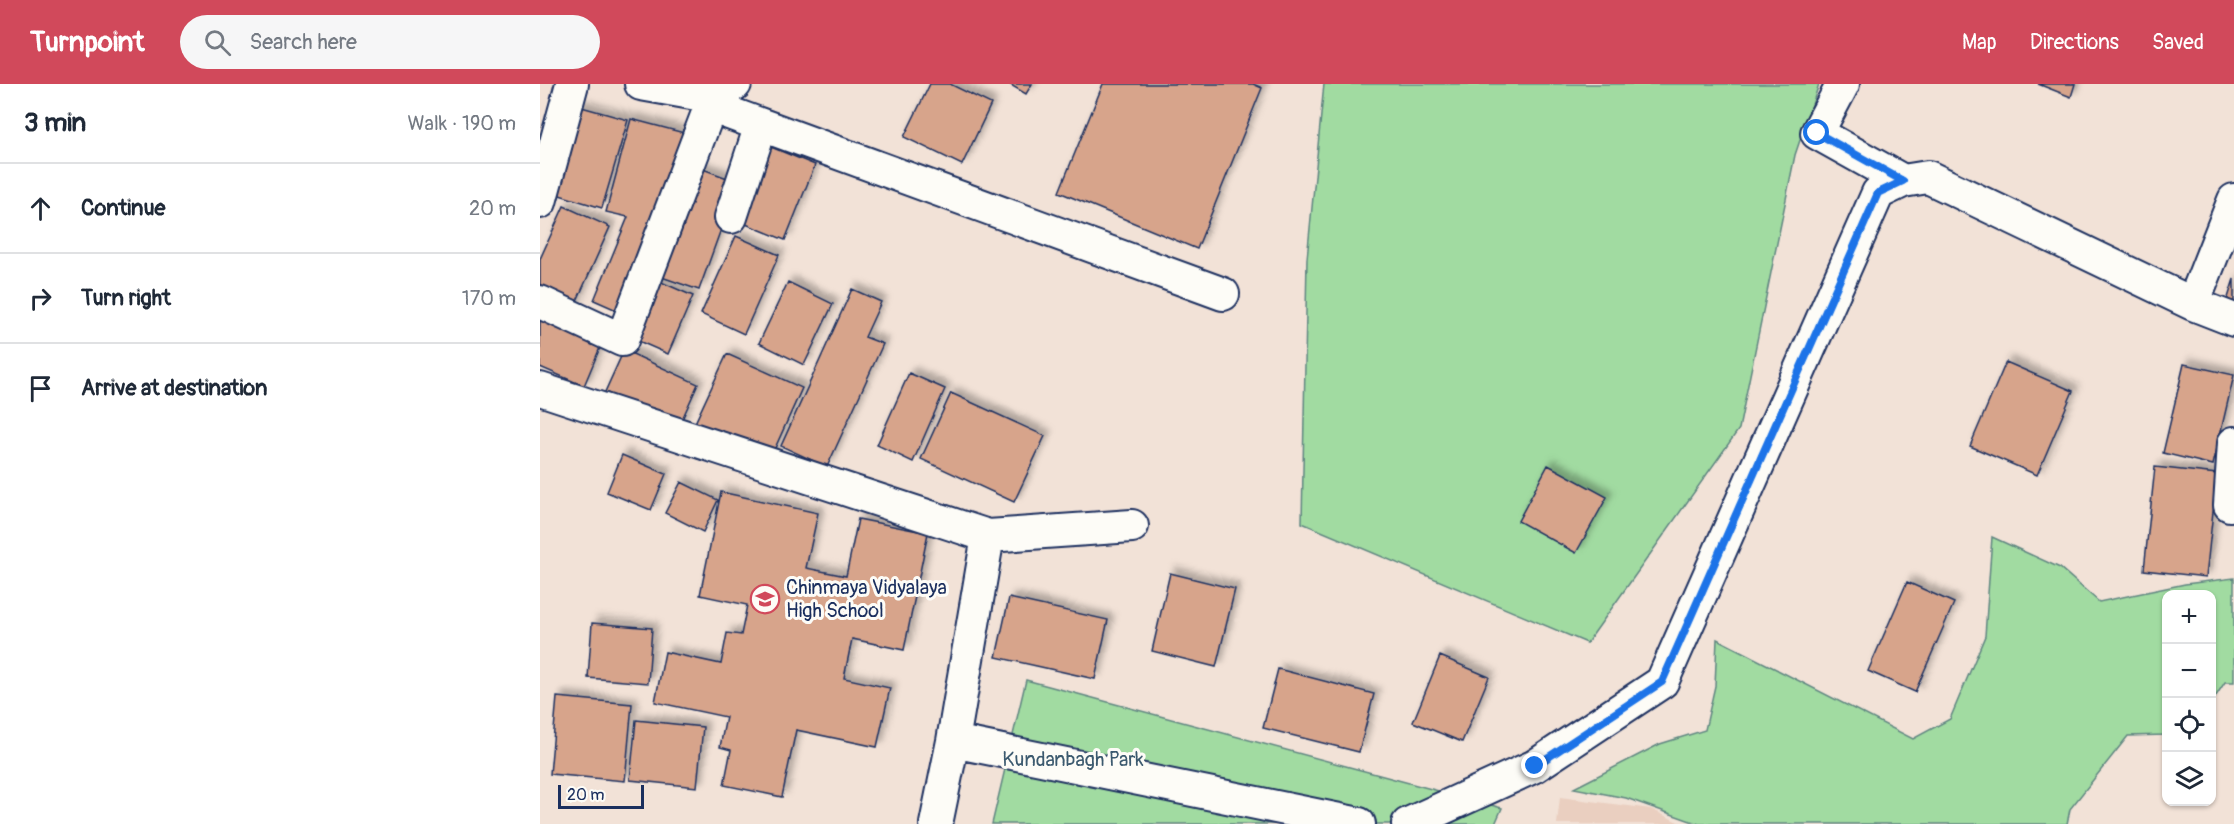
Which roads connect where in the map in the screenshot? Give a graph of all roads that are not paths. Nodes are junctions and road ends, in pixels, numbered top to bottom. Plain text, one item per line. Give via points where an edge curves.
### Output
1 (572, 84) edge
2 (641, 84) edge
3 (1843, 84) edge
4 (720, 96) edge
5 (761, 125) junction
6 (1903, 181) junction
7 (2234, 200) edge
8 (540, 202) edge
9 (731, 217) dead end
10 (1222, 294) dead end
11 (540, 302) edge
12 (2193, 304) junction
13 (2234, 320) edge
14 (540, 389) edge
15 (2234, 443) edge
16 (2230, 505) dead end
17 (1132, 526) dead end
18 (988, 536) junction
19 (952, 741) junction
20 (936, 824) edge
21 (1359, 824) edge
22 (1408, 824) edge

1 - 8 street
2 - 4 street
3 - 6 street via 1817,133
4 - 5 street
4 - 11 street via 622,340
5 - 9 street
5 - 10 street
6 - 12 street via 1928,177
6 - 22 street via 1878,193 1662,682 1535,766
7 - 12 street
12 - 13 street
14 - 18 street
15 - 16 street
17 - 18 street
18 - 19 street
19 - 20 street
19 - 21 street

